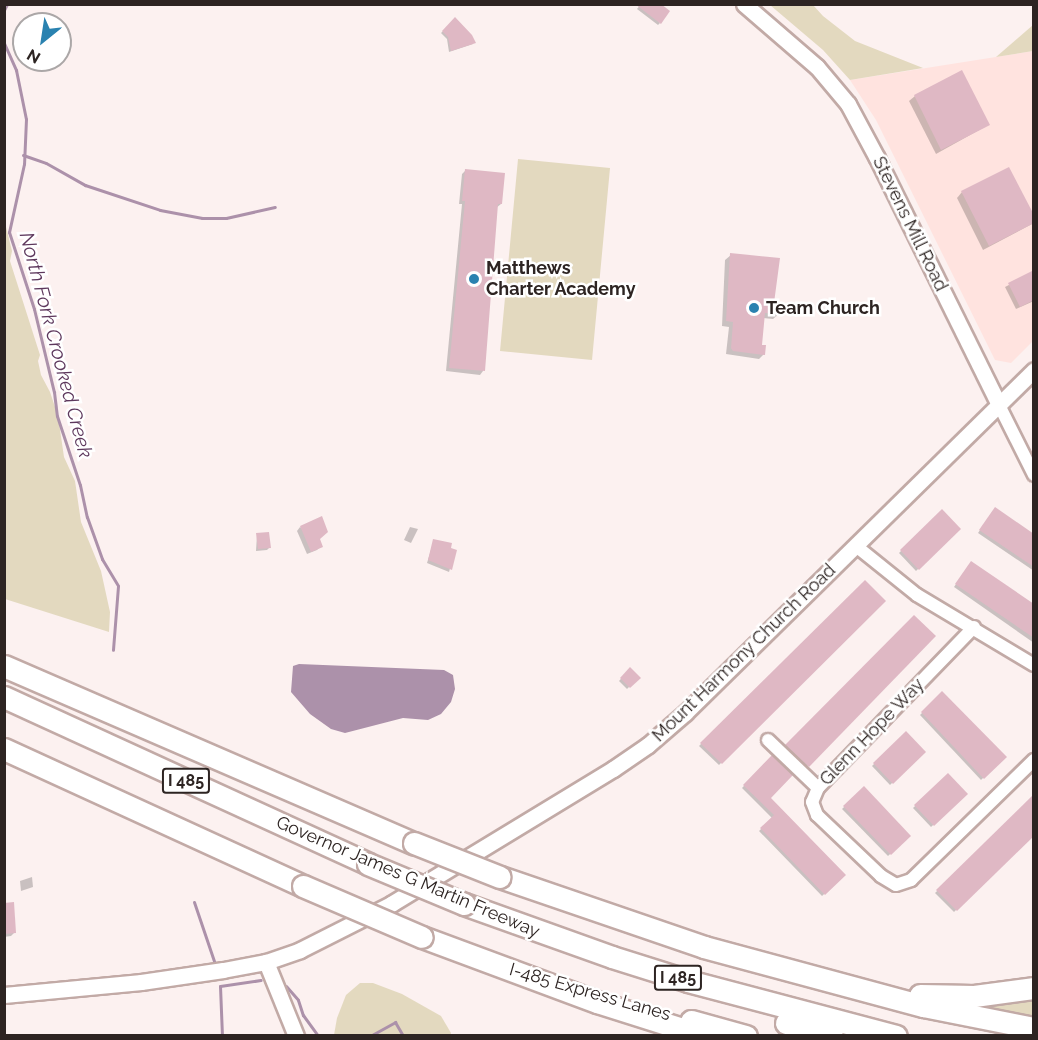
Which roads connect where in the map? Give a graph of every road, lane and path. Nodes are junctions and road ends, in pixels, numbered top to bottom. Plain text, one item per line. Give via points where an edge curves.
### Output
1 (744, 4) edge
2 (1034, 370) edge
3 (999, 405) junction
4 (1034, 475) edge
5 (856, 546) junction
6 (974, 627) junction
7 (1034, 665) edge
8 (4, 666) edge
9 (4, 697) edge
10 (768, 740) dead end
11 (4, 749) edge
12 (1034, 760) edge
13 (818, 788) junction
14 (497, 916) junction
15 (469, 956) junction
16 (266, 962) junction
17 (857, 988) junction
18 (1034, 988) edge
19 (4, 996) edge
20 (1034, 1028) edge
21 (296, 1035) edge
22 (704, 1035) edge
23 (746, 1035) edge
24 (832, 1035) edge
25 (897, 1035) edge

1 - 3 street, Stevens Mill Road via 817,67 848,104
2 - 3 street, Mount Harmony Church Road
3 - 4 street, Stevens Mill Road
3 - 5 street, Mount Harmony Church Road
5 - 6 street via 917,595
5 - 16 street, Mount Harmony Church Road via 648,745 391,904 333,935
6 - 7 street
6 - 13 street, Glenn Hope Way
8 - 17 highway, bridge via 500,877 704,947
9 - 14 highway, Governor James G Martin Freeway / I 485, bridge via 368,864
10 - 13 street
11 - 15 highway, I 485, bridge via 303,886
12 - 13 street, Glenn Hope Way via 911,880 896,885 881,876 817,814 812,802
14 - 24 highway, I-485 Express Lanes / I 485 via 631,972
14 - 25 highway, Governor James G Martin Freeway / I 485 via 688,981
15 - 22 highway, I 485
15 - 23 highway, I-485 Express Lanes / I 485
16 - 19 street, Mount Harmony Church Road via 141,982
16 - 21 street
17 - 18 highway via 943,996
17 - 20 highway via 923,1006

